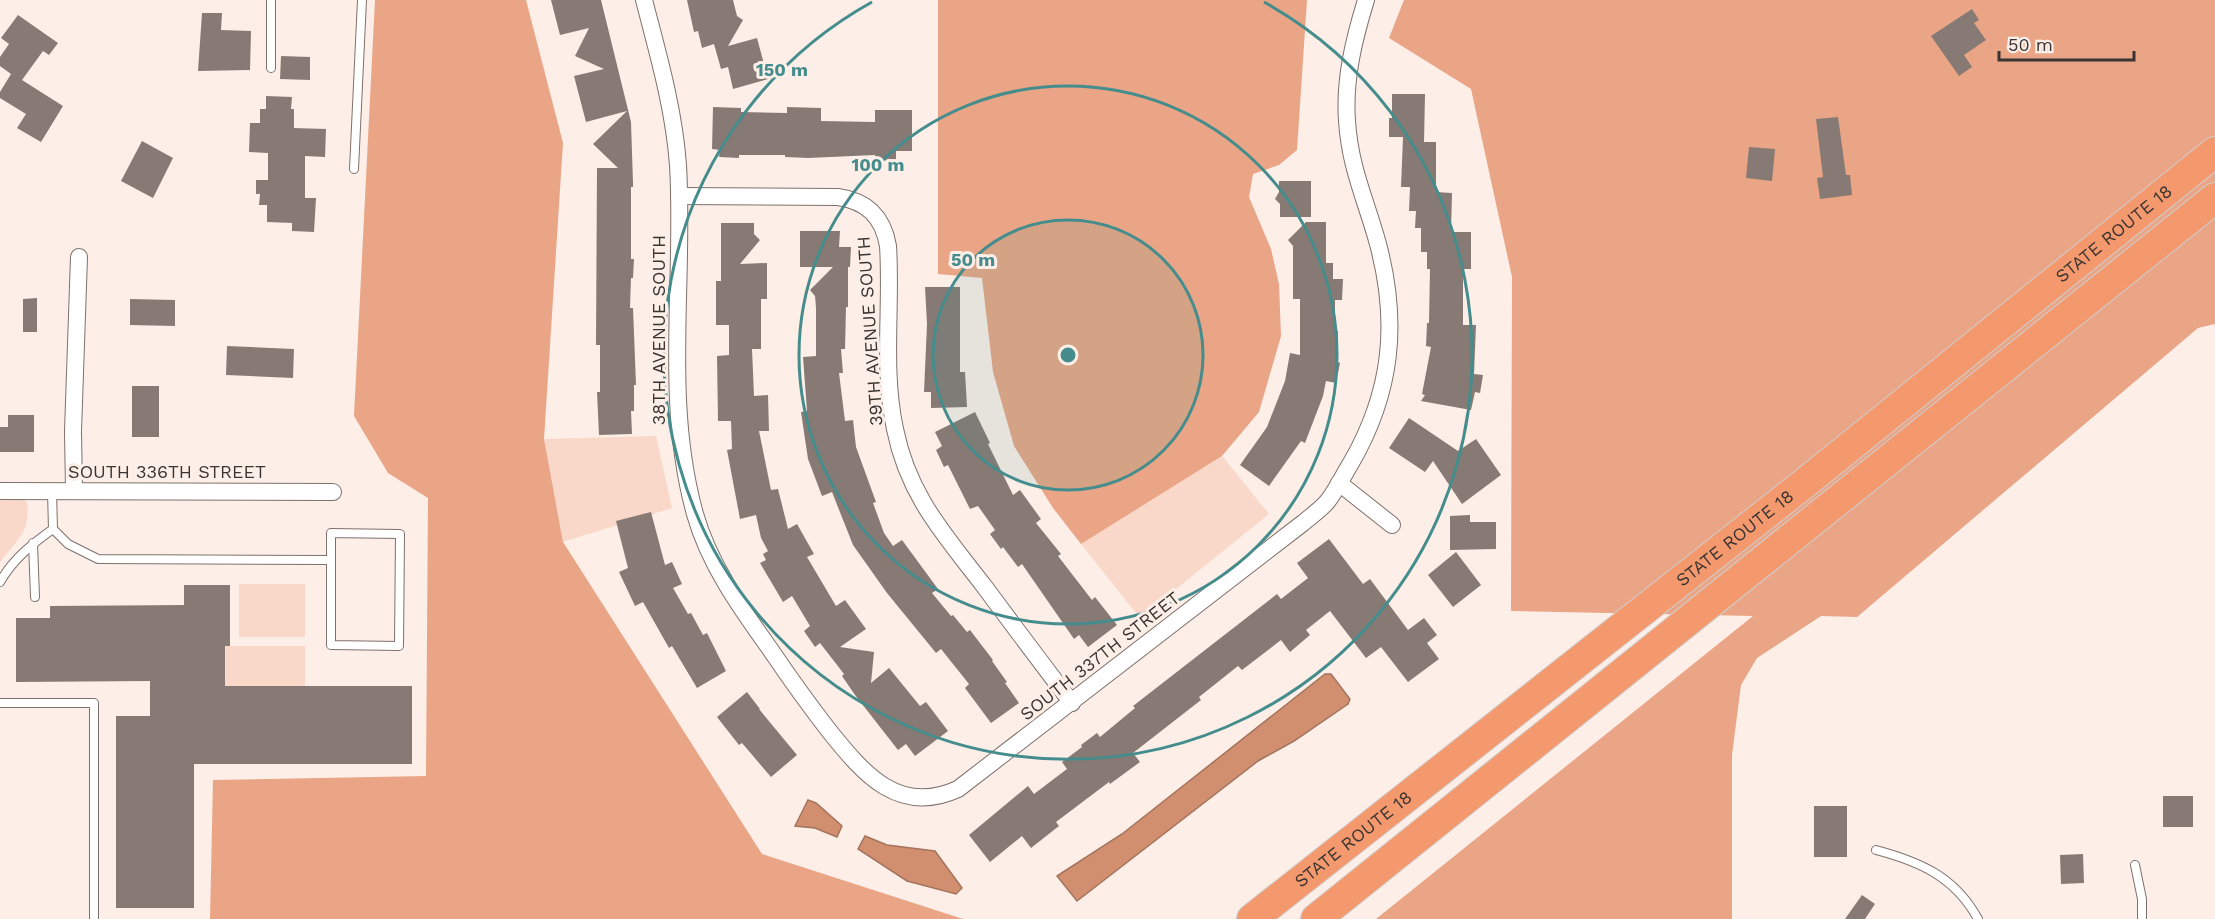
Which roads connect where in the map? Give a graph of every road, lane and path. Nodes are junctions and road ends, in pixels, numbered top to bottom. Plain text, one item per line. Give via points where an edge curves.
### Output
1 (271, 0) edge
2 (362, 0) edge
3 (644, 0) edge
4 (1366, 0) edge
5 (270, 68) dead end
6 (2215, 152) edge
7 (354, 169) dead end
8 (679, 196) junction
9 (2215, 198) edge
10 (79, 257) dead end
11 (1339, 483) junction
12 (0, 491) edge
13 (52, 491) junction
14 (74, 491) junction
15 (333, 492) dead end
16 (1392, 525) dead end
17 (53, 529) junction
18 (33, 543) junction
19 (331, 560) junction
20 (0, 582) edge
21 (35, 597) dead end
22 (0, 703) edge
23 (1072, 703) junction
24 (911, 796) joint
25 (1876, 850) dead end
26 (2135, 865) dead end
27 (94, 919) edge
28 (1252, 919) edge
29 (1316, 919) edge
30 (1978, 919) edge
31 (2142, 919) edge

1 - 5 lane
2 - 7 lane
3 - 8 street, 38TH AVENUE SOUTH via 673,125
4 - 11 street, SOUTH 337TH STREET via 1349,64 1347,120 1356,179 1378,243 1385,279 1389,353 1376,410
6 - 28 highway, STATE ROUTE 18 via 1801,486
8 - 23 street, 39TH AVENUE SOUTH via 838,197 858,202 876,215 888,246 890,390 894,428 907,471 922,502
8 - 24 street, 38TH AVENUE SOUTH via 676,386 679,430 696,516 740,608 816,713 864,772 886,789
9 - 29 highway, STATE ROUTE 18
10 - 14 street
11 - 16 street
11 - 23 street, SOUTH 337TH STREET via 1327,502 1303,523
12 - 13 street, SOUTH 336TH STREET
13 - 14 street, SOUTH 336TH STREET
13 - 17 lane
14 - 15 street, SOUTH 336TH STREET
17 - 18 lane
17 - 19 lane via 68,544 99,559
18 - 20 lane
18 - 21 lane
19 - 19 lane via 331,533 400,534 399,646 331,645
22 - 27 lane via 94,703
23 - 24 street, SOUTH 337TH STREET via 958,789 928,797
25 - 30 lane via 1943,876
26 - 31 lane

